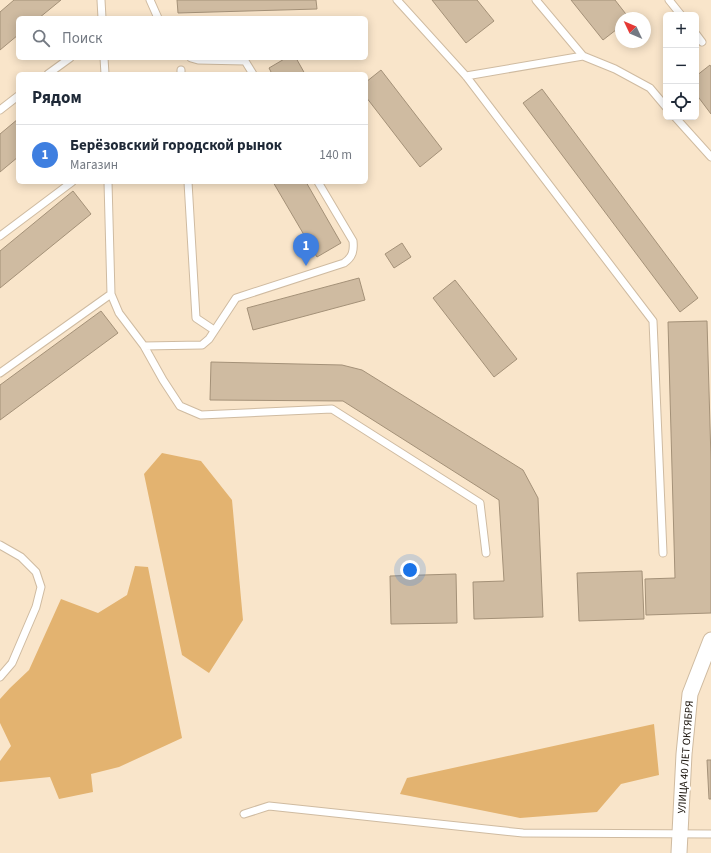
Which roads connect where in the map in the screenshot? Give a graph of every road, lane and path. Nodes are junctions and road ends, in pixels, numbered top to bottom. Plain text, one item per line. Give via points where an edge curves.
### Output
1 (101, 0) edge
2 (150, 0) edge
3 (397, 0) edge
4 (536, 0) edge
5 (669, 0) edge
6 (679, 12) edge
7 (102, 16) edge
8 (157, 16) edge
9 (699, 38) edge
10 (702, 42) dead end
11 (583, 56) junction
12 (67, 60) edge
13 (104, 60) edge
14 (198, 60) edge
15 (51, 72) edge
16 (105, 72) edge
17 (252, 72) edge
18 (466, 76) junction
19 (16, 98) edge
20 (663, 103) edge
21 (0, 110) edge
22 (678, 120) edge
23 (711, 157) edge
24 (69, 184) edge
25 (108, 184) edge
26 (188, 184) edge
27 (319, 184) edge
28 (0, 236) edge
29 (111, 294) junction
30 (214, 330) junction
31 (144, 346) junction
32 (0, 373) edge
33 (0, 545) edge
34 (486, 553) dead end
35 (663, 553) dead end
36 (711, 640) edge
37 (0, 677) edge
38 (244, 814) dead end
39 (679, 834) junction
40 (711, 834) edge
41 (679, 853) edge

1 - 7 lane
2 - 8 lane
3 - 18 lane
4 - 11 lane
5 - 6 lane
9 - 10 lane
11 - 18 lane
11 - 20 lane via 615,69 650,88
12 - 15 lane
13 - 16 lane
14 - 17 lane via 245,61
18 - 35 lane via 653,321
19 - 21 lane
22 - 23 lane
24 - 28 lane
25 - 29 lane
26 - 30 lane via 196,318
27 - 30 lane via 353,240 354,251 348,260 236,298
29 - 31 lane via 119,313
29 - 32 lane
30 - 31 lane via 202,345
31 - 34 lane via 180,406 201,415 332,409 480,503
33 - 37 lane via 21,557 36,572 41,587 36,607 12,663
36 - 39 street, УЛИЦА 40 ЛЕТ ОКТЯБРЯ via 690,694
38 - 39 lane via 268,806 523,833
39 - 40 lane
39 - 41 street, УЛИЦА 40 ЛЕТ ОКТЯБРЯ

